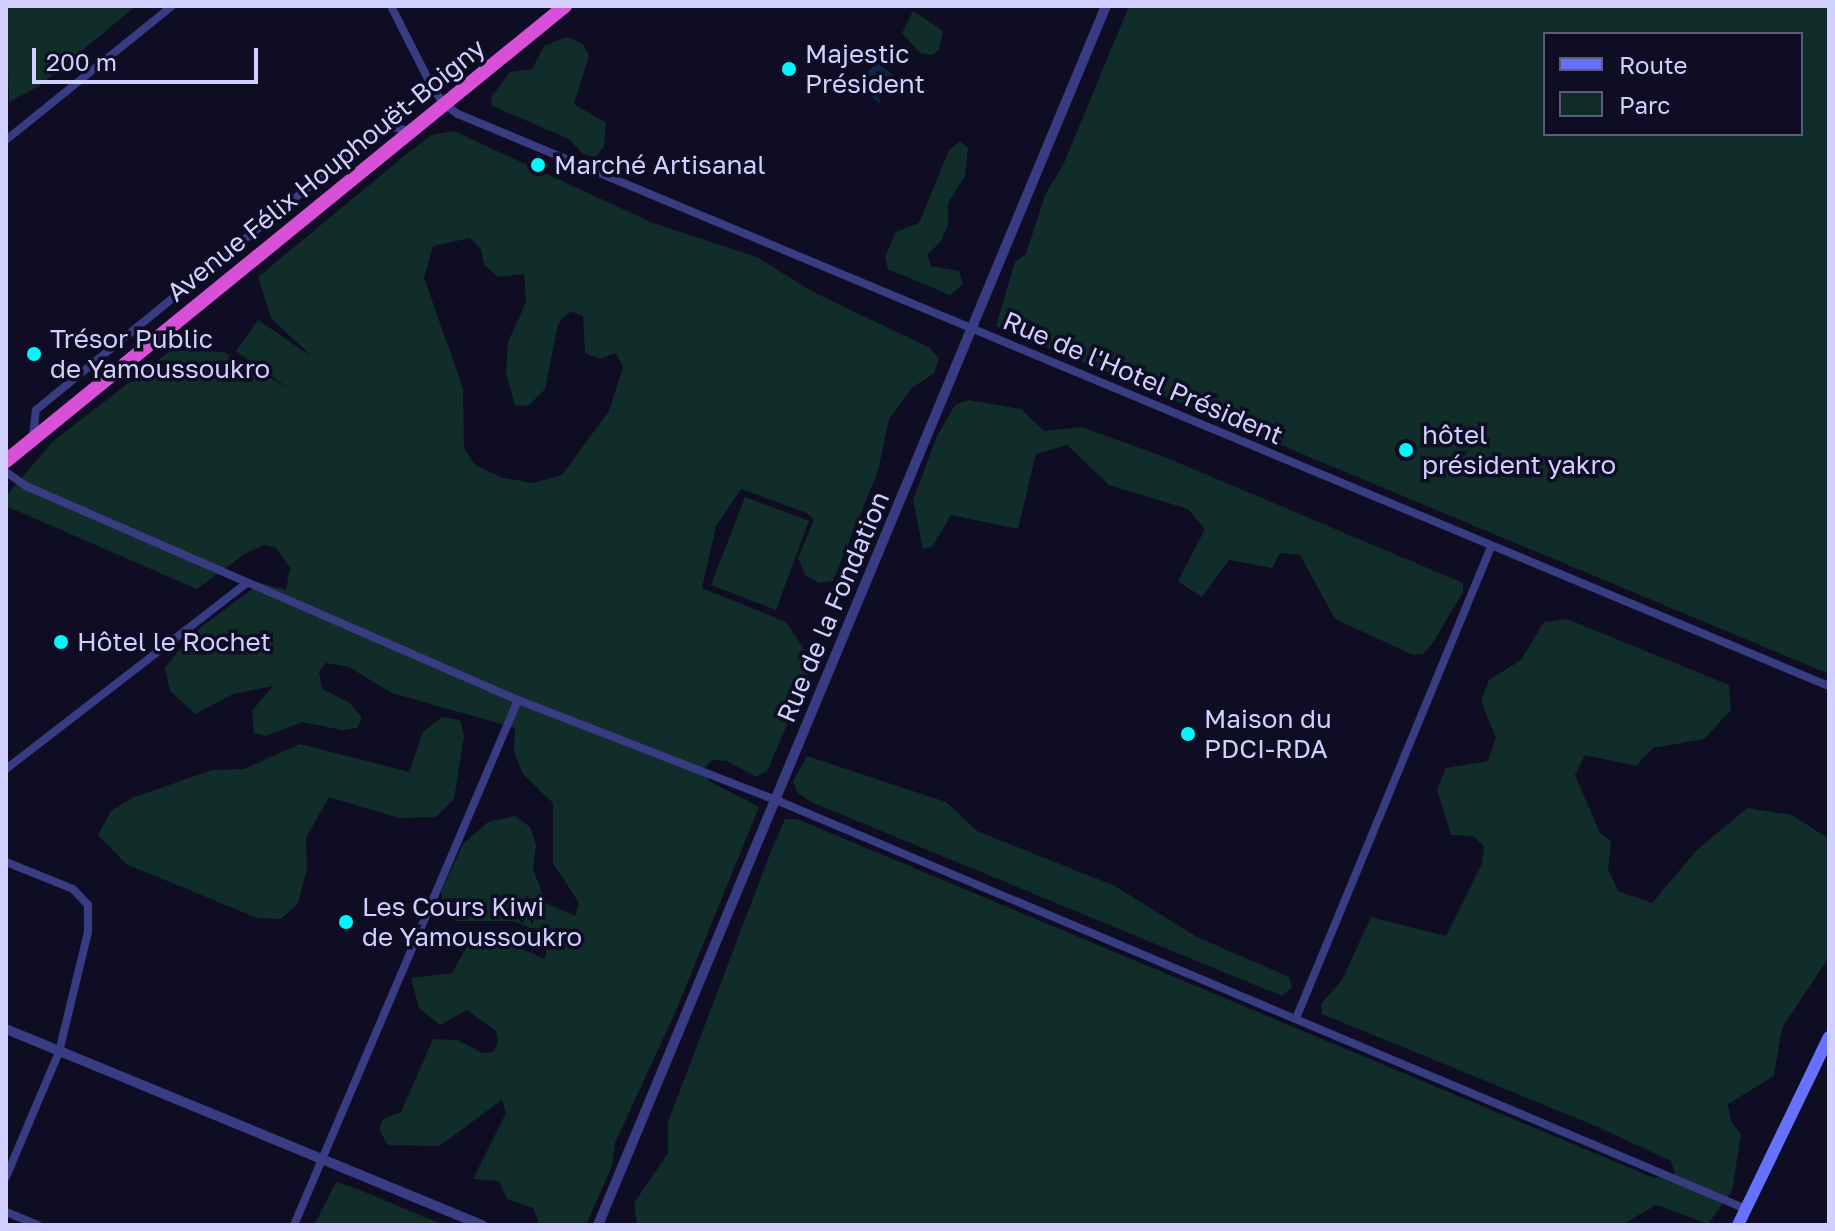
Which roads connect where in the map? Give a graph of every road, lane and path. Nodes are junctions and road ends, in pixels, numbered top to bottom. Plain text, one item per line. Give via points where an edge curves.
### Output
1 (172, 6) edge
2 (391, 6) edge
3 (565, 6) edge
4 (1106, 6) edge
5 (444, 104) junction
6 (412, 132) junction
7 (6, 140) edge
8 (973, 329) junction
9 (33, 439) junction
10 (6, 461) edge
11 (6, 472) edge
12 (1491, 547) junction
13 (247, 583) junction
14 (1829, 686) edge
15 (518, 700) junction
16 (6, 769) edge
17 (776, 800) junction
18 (6, 862) edge
19 (1297, 1016) junction
20 (6, 1029) edge
21 (1829, 1037) edge
22 (59, 1052) junction
23 (323, 1160) junction
24 (6, 1177) edge
25 (1746, 1209) junction
26 (6, 1212) edge
27 (39, 1225) edge
28 (294, 1225) edge
29 (482, 1225) edge
30 (598, 1225) edge
31 (1738, 1225) edge

1 - 7 street
2 - 5 street
3 - 5 highway, Avenue Félix Houphouët-Boigny
4 - 8 street, Rue de la Fondation
5 - 6 highway, Avenue Félix Houphouët-Boigny
5 - 8 street, Rue de l'Hotel Président
6 - 9 highway, Avenue Félix Houphouët-Boigny
6 - 9 street via 384,125 36,410
8 - 12 street, Rue de l'Hotel Président
8 - 17 street, Rue de la Fondation
9 - 10 highway, Avenue Félix Houphouët-Boigny
11 - 13 street via 26,486
12 - 14 street, Rue de l'Hotel Président
12 - 19 street
13 - 15 street
13 - 16 street
15 - 17 street
15 - 23 street
17 - 19 street
17 - 30 street, Rue de la Fondation
18 - 22 street via 73,889 88,905 88,932
19 - 25 street
20 - 22 street
21 - 25 main road
22 - 23 street
22 - 24 street
23 - 28 street
23 - 29 street
25 - 31 main road
26 - 27 street

